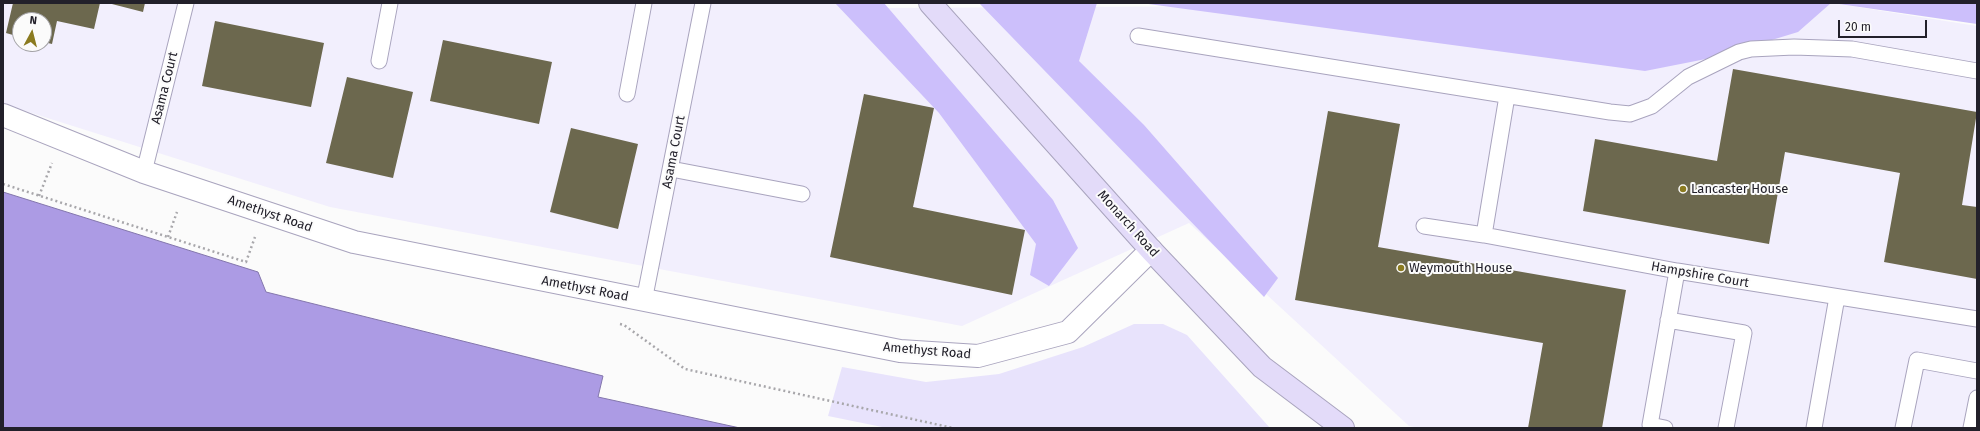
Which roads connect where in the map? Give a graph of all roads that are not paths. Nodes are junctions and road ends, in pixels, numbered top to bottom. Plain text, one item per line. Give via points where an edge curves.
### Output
1 (186, 3) edge
2 (390, 3) edge
3 (644, 3) edge
4 (703, 3) edge
5 (930, 3) edge
6 (1138, 36) dead end
7 (379, 61) dead end
8 (1977, 71) edge
9 (627, 94) dead end
10 (1507, 96) junction
11 (3, 115) edge
12 (670, 169) junction
13 (144, 172) junction
14 (802, 194) dead end
15 (1424, 226) dead end
16 (1484, 235) junction
17 (1151, 250) junction
18 (1677, 271) junction
19 (1837, 297) junction
20 (644, 301) junction
21 (1977, 319) edge
22 (1668, 320) junction
23 (1977, 371) edge
24 (1977, 398) edge
25 (1343, 428) edge
26 (1665, 428) edge
27 (1726, 428) edge
28 (1814, 428) edge
29 (1903, 428) edge
30 (1972, 428) edge

1 - 13 lane, Asama Court
2 - 7 lane
3 - 9 lane
4 - 12 lane, Asama Court
5 - 17 street, Monarch Road
6 - 10 lane
8 - 10 lane via 1852,49 1794,47 1744,50 1688,77 1652,106 1630,114
10 - 16 lane
11 - 13 street, Amethyst Road
12 - 14 lane
12 - 20 lane, Asama Court
13 - 20 street, Amethyst Road via 354,242
15 - 16 lane, Hampshire Court
16 - 18 lane, Hampshire Court
17 - 20 street, Amethyst Road via 1068,332 978,356 900,351
17 - 25 street, Monarch Road via 1262,367
18 - 19 lane, Hampshire Court
18 - 22 lane
19 - 21 lane, Hampshire Court
19 - 28 lane
22 - 26 lane via 1650,425
22 - 27 lane via 1744,333
23 - 29 lane via 1917,360
24 - 30 lane

